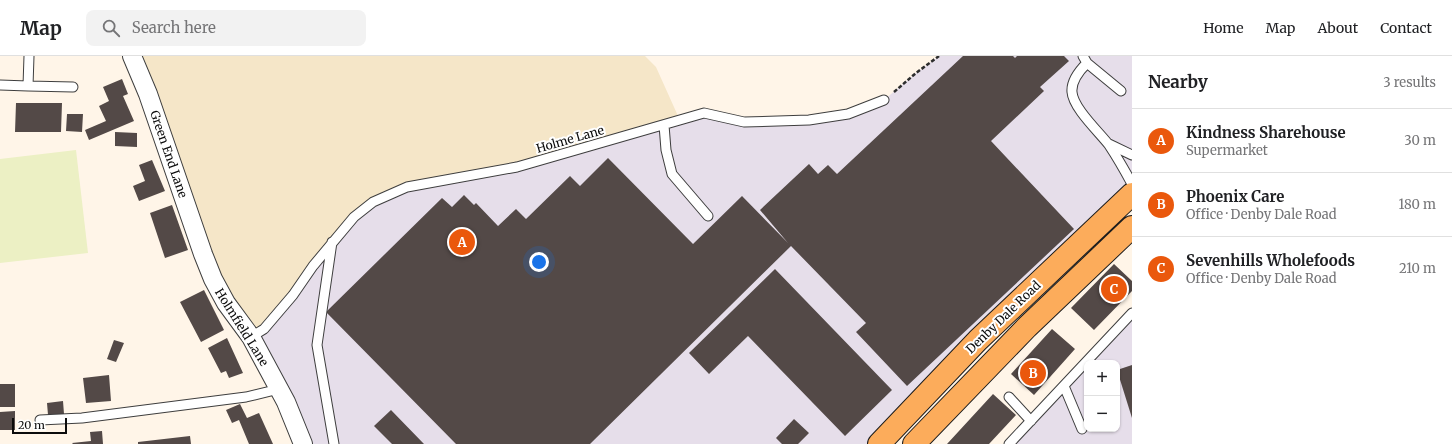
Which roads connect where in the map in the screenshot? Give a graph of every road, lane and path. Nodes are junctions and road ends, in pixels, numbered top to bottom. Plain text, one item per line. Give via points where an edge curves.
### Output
1 (29, 56) edge
2 (132, 56) edge
3 (939, 56) edge
4 (1085, 60) edge
5 (0, 85) edge
6 (28, 86) junction
7 (73, 87) dead end
8 (1121, 91) dead end
9 (884, 100) joint
10 (664, 125) junction
11 (1108, 144) junction
12 (1132, 155) edge
13 (1132, 184) edge
14 (1132, 194) edge
15 (708, 216) dead end
16 (1132, 227) edge
17 (332, 242) junction
18 (203, 254) joint
19 (1132, 313) edge
20 (251, 337) junction
21 (1064, 386) junction
22 (279, 389) junction
23 (1009, 397) dead end
24 (40, 420) dead end
25 (1031, 421) junction
26 (1082, 430) dead end
27 (303, 444) edge
28 (334, 444) edge
29 (879, 444) edge
30 (914, 444) edge
31 (1009, 444) edge

1 - 6 lane
2 - 18 street, Green End Lane
3 - 9 path
4 - 8 lane
4 - 11 lane via 1073,83 1072,94 1082,112
5 - 6 lane
6 - 7 lane
9 - 10 lane, Holme Lane via 848,114 810,120 744,122 704,112
10 - 15 lane via 666,150 672,174
10 - 17 lane, Holme Lane via 517,167 407,187 373,202 354,217
11 - 12 lane
11 - 13 lane
14 - 29 main road, Denby Dale Road via 978,340
16 - 30 main road, Denby Dale Road via 1026,327
17 - 20 lane, Holme Lane via 293,295 264,329
17 - 28 lane via 317,345
18 - 20 street, Holmfield Lane via 226,303
19 - 21 lane
20 - 22 street, Holmfield Lane
21 - 25 lane
21 - 26 lane
22 - 24 lane via 246,397 82,418
22 - 27 street, Holmfield Lane
23 - 25 lane
25 - 31 lane

